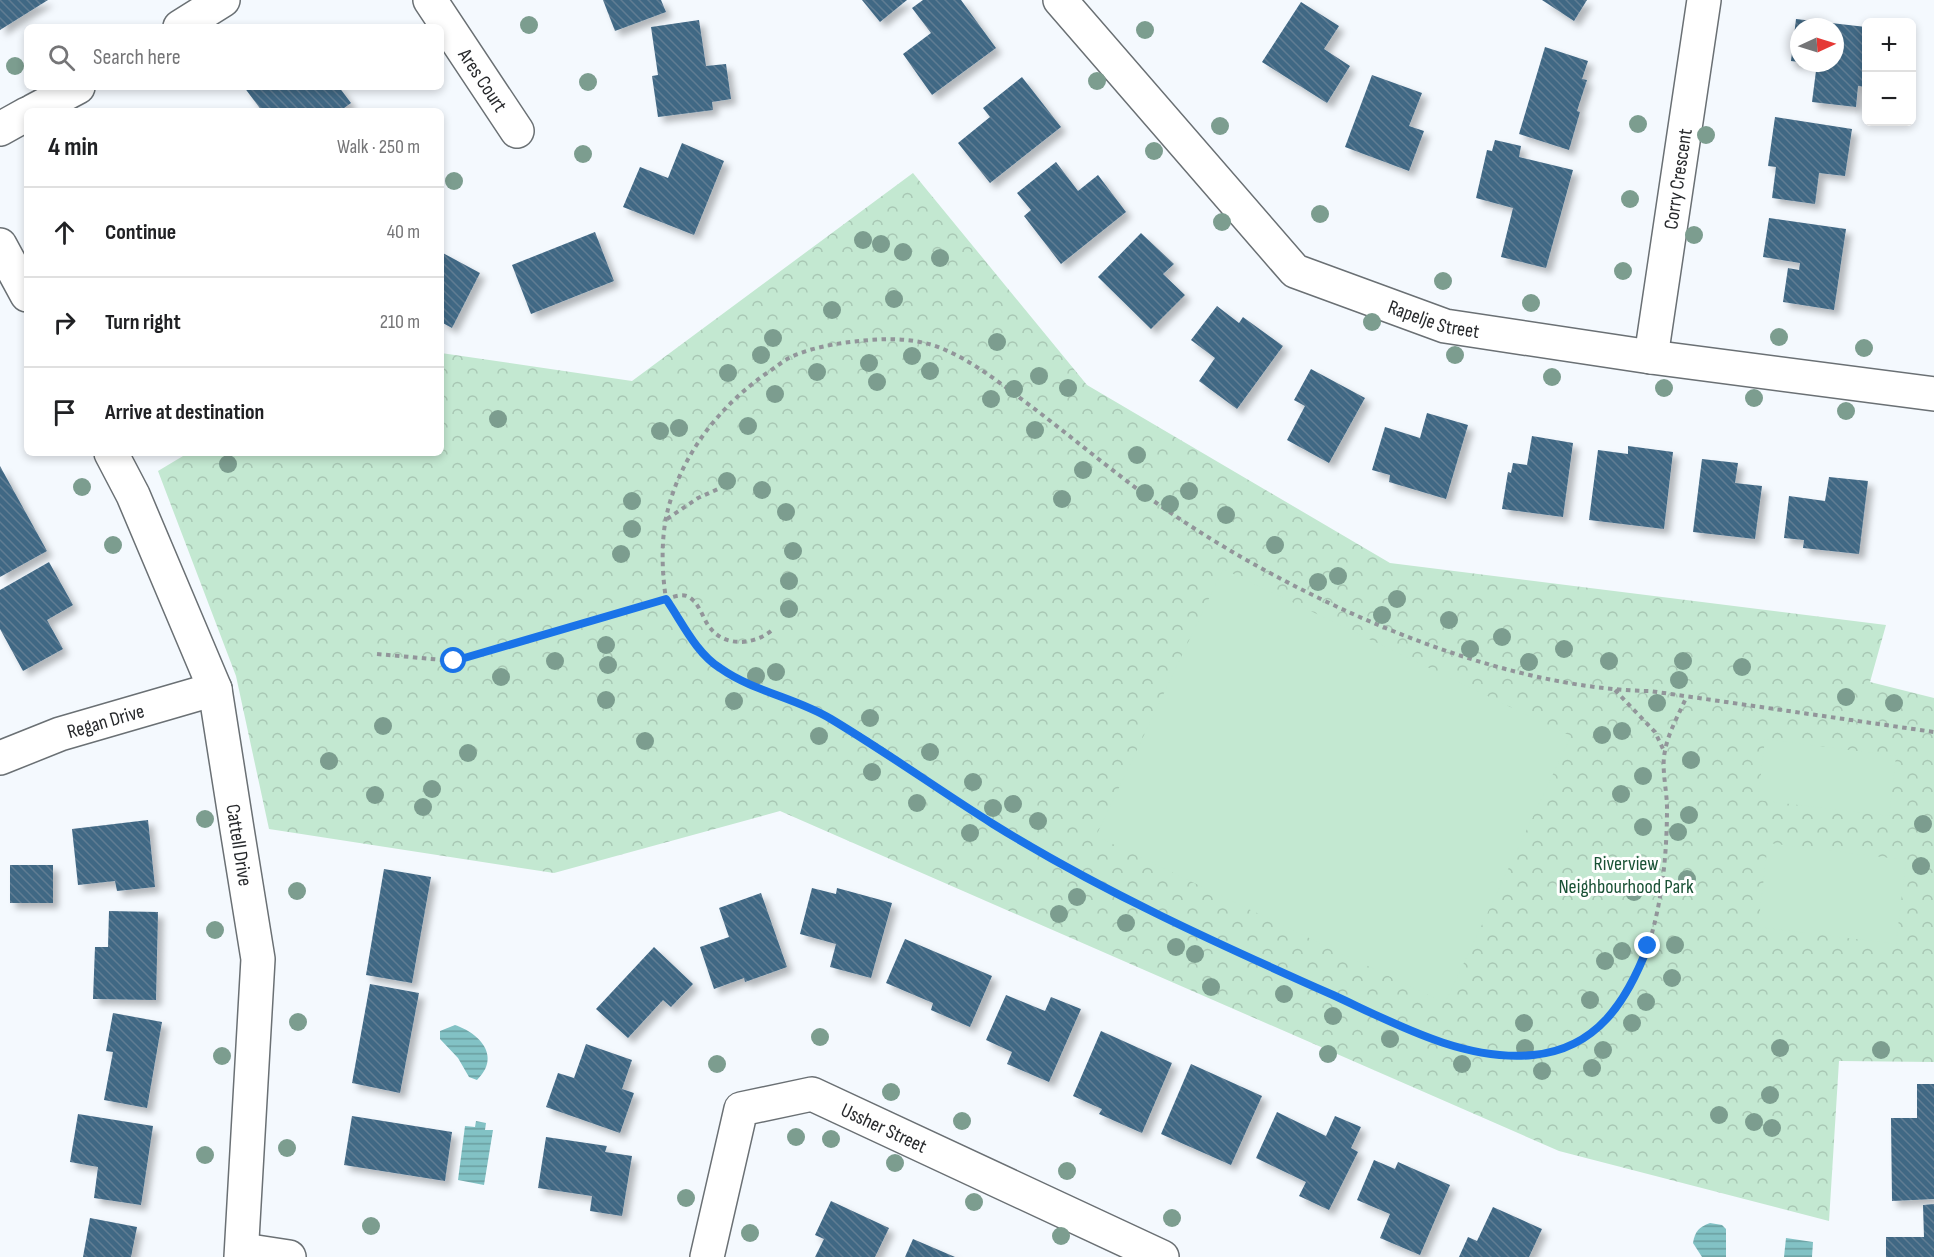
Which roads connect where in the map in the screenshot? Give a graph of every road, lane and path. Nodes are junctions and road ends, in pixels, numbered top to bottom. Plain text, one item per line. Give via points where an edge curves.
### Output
1 (223, 0) edge
2 (430, 0) edge
3 (1059, 0) edge
4 (1704, 0) edge
5 (185, 24) edge
6 (72, 90) edge
7 (39, 108) edge
8 (24, 116) edge
9 (0, 129) edge
10 (517, 131) dead end
11 (0, 245) edge
12 (24, 289) edge
13 (1651, 357) junction
14 (1934, 394) edge
15 (113, 456) edge
16 (717, 489) dead end
17 (666, 520) junction
18 (666, 599) junction
19 (771, 631) dead end
20 (377, 654) dead end
21 (215, 689) junction
22 (1615, 690) junction
23 (1686, 698) junction
24 (1934, 732) edge
25 (1664, 752) junction
26 (0, 758) edge
27 (242, 1253) edge
28 (289, 1257) edge
29 (707, 1257) edge
30 (1162, 1257) edge

1 - 5 street
2 - 10 street, Ares Court
3 - 13 street, Rapelje Street via 1295,271 1445,326
4 - 13 street, Corry Crescent
6 - 7 street
8 - 9 street
11 - 12 street
13 - 14 street, Rapelje Street
15 - 21 street, Cattell Drive via 133,495
16 - 17 path
17 - 18 path
17 - 22 path via 675,485 701,437 748,386 791,356 846,342 878,339 926,344 978,366 1145,495 1300,588 1456,655
18 - 19 path via 689,597 709,627 722,638 738,643
18 - 20 path via 454,661
18 - 25 path via 700,650 718,668 751,686 828,717 994,825 1090,879 1235,952 1396,1023 1481,1053 1533,1055 1570,1046 1604,1022 1624,999 1648,946 1664,869
21 - 26 street, Regan Drive via 60,734
21 - 27 street, Cattell Drive via 258,959
22 - 23 path
22 - 25 path via 1654,732
23 - 24 path
23 - 25 path
27 - 28 street
29 - 30 street, Ussher Street via 741,1109 812,1094

